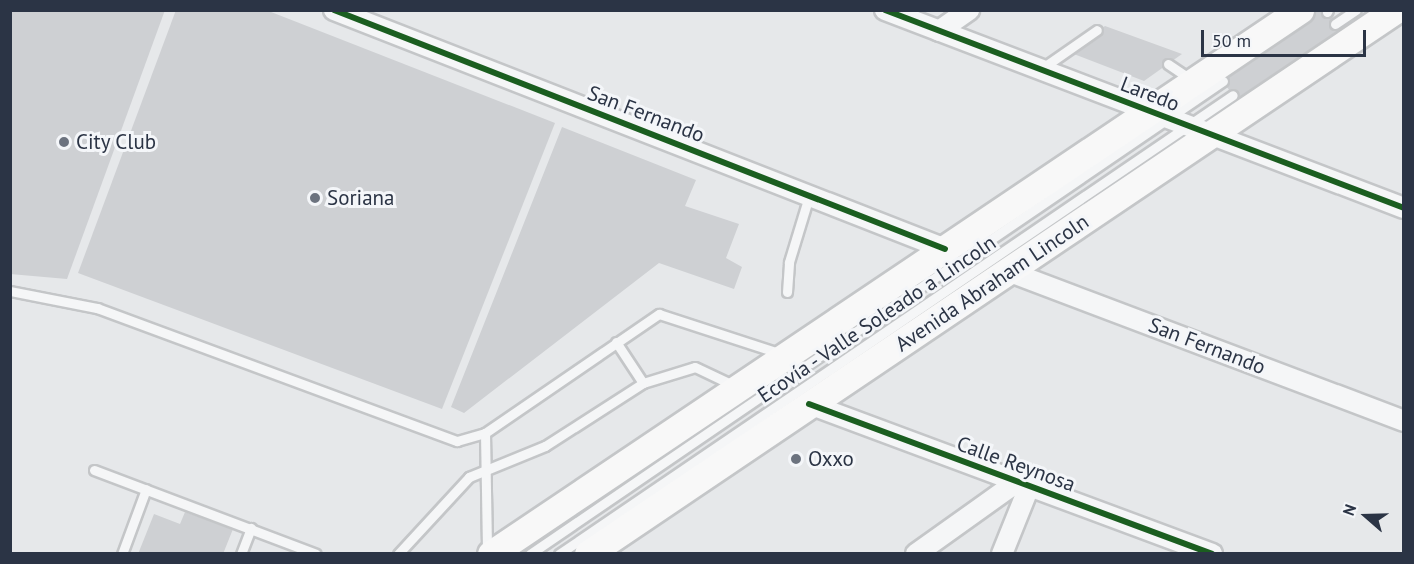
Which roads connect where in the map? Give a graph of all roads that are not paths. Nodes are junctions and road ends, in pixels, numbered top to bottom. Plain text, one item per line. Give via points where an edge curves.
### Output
1 (334, 10) edge
2 (885, 10) edge
3 (969, 10) edge
4 (1356, 10) edge
5 (1395, 10) edge
6 (1318, 11) edge
7 (377, 18) edge
8 (1335, 24) dead end
9 (1097, 30) dead end
10 (939, 31) junction
11 (1168, 64) dead end
12 (1041, 69) junction
13 (1194, 81) junction
14 (1223, 81) dead end
15 (1233, 95) dead end
16 (1179, 123) junction
17 (809, 196) junction
18 (1404, 208) edge
19 (945, 249) junction
20 (1010, 272) junction
21 (10, 291) edge
22 (788, 292) dead end
23 (616, 342) junction
24 (786, 356) junction
25 (643, 383) junction
26 (738, 388) junction
27 (809, 404) junction
28 (1404, 421) edge
29 (485, 433) junction
30 (489, 469) junction
31 (94, 470) dead end
32 (1023, 484) junction
33 (146, 489) junction
34 (251, 528) junction
35 (1181, 548) edge
36 (600, 550) edge
37 (122, 554) edge
38 (241, 554) edge
39 (316, 554) edge
40 (398, 554) edge
41 (489, 554) edge
42 (530, 554) edge
43 (559, 554) edge
44 (916, 554) edge
45 (1002, 554) edge
46 (1212, 554) edge

1 - 7 street, San Fernando
2 - 10 street, Laredo
3 - 10 street
4 - 8 lane
5 - 16 main road, Avenida Abraham Lincoln
6 - 13 main road
7 - 17 street, San Fernando
9 - 12 lane
10 - 12 street, Laredo
11 - 13 lane
12 - 16 street, Laredo
13 - 16 main road
14 - 16 lane, Ecovía - Valle Soleado a Lincoln
15 - 16 lane
16 - 18 street, Laredo
16 - 19 main road
16 - 20 main road, Avenida Abraham Lincoln
16 - 42 lane, Ecovía - Valle Soleado a Lincoln
16 - 43 lane
17 - 19 street, San Fernando
17 - 22 lane via 789,261
19 - 24 main road
20 - 27 main road, Avenida Abraham Lincoln
20 - 28 street, San Fernando
21 - 29 lane via 97,308 442,438
23 - 24 lane via 649,317 668,314
23 - 25 lane
23 - 29 lane
24 - 26 main road
25 - 26 lane via 696,367
25 - 30 lane via 580,427
26 - 41 main road
27 - 32 street, Calle Reynosa
27 - 36 main road, Avenida Abraham Lincoln
29 - 30 lane
30 - 40 lane via 459,485 431,524
30 - 41 lane
31 - 33 lane
32 - 35 street, Calle Reynosa
32 - 44 street
32 - 45 street
33 - 34 lane
33 - 37 lane
34 - 38 lane
34 - 39 lane
35 - 46 street, Calle Reynosa

